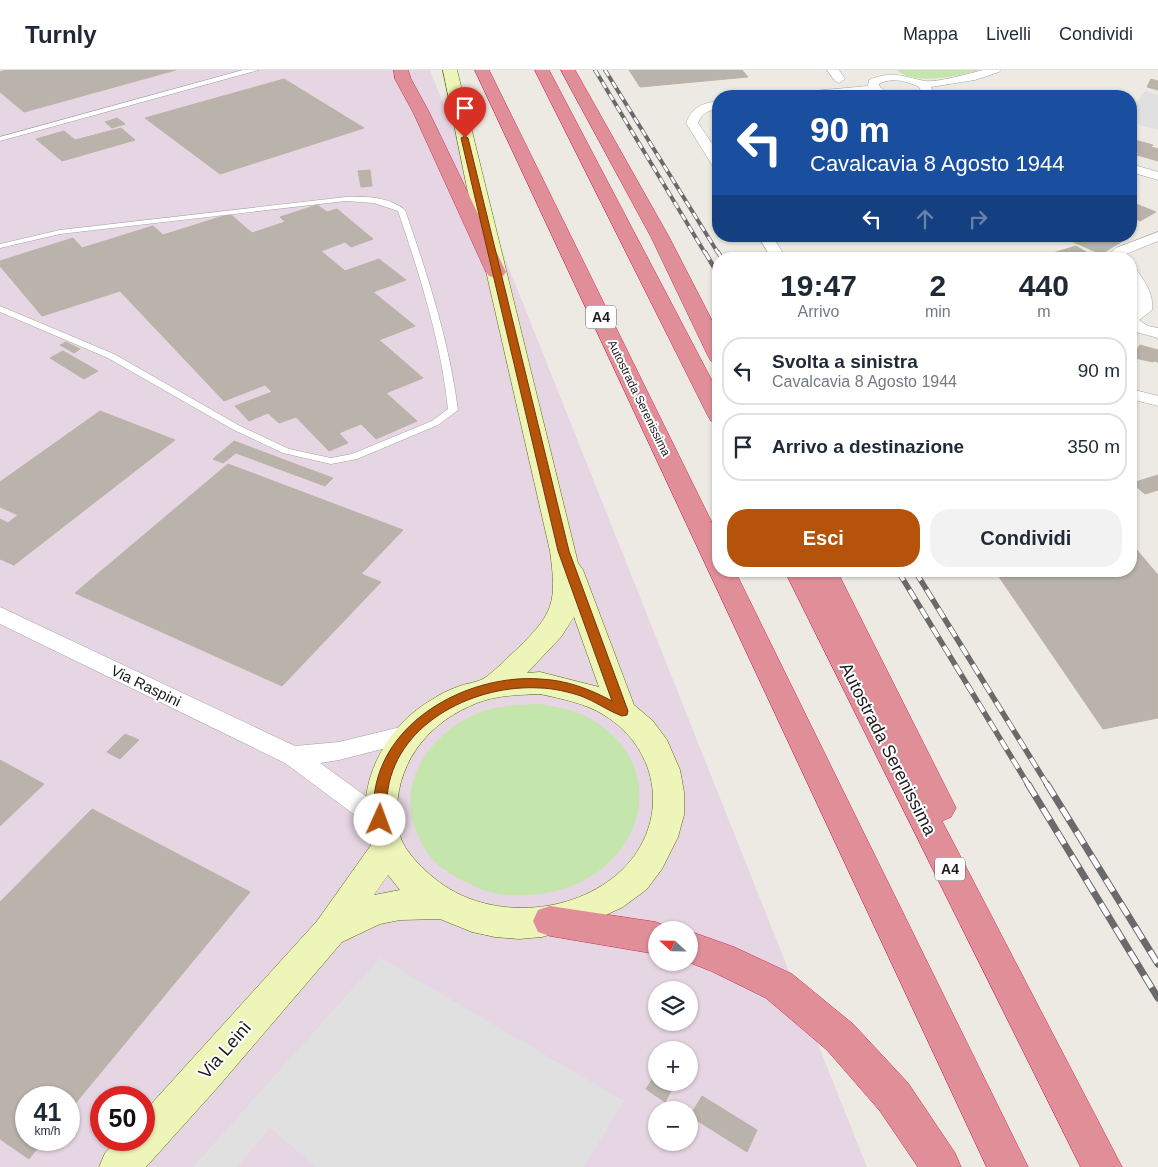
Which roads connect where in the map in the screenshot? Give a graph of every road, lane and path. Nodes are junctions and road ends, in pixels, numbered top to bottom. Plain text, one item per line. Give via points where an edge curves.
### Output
1 (256, 70) edge
2 (401, 70) edge
3 (450, 70) edge
4 (482, 70) edge
5 (542, 70) edge
6 (568, 70) edge
7 (995, 70) edge
8 (892, 74) edge
9 (874, 90) edge
10 (921, 90) edge
11 (926, 90) edge
12 (712, 106) edge
13 (0, 138) edge
14 (712, 154) edge
15 (1137, 170) edge
16 (1158, 176) edge
17 (1158, 236) edge
18 (0, 246) edge
19 (1138, 246) junction
20 (1120, 252) edge
21 (1133, 252) edge
22 (496, 272) junction
23 (1137, 290) edge
24 (0, 309) edge
25 (1137, 314) edge
26 (1137, 326) edge
27 (1158, 333) edge
28 (712, 342) edge
29 (1137, 396) edge
30 (1158, 401) edge
31 (712, 402) edge
32 (712, 549) edge
33 (564, 551) junction
34 (725, 577) edge
35 (801, 577) edge
36 (827, 577) edge
37 (0, 615) edge
38 (494, 686) junction
39 (622, 711) junction
40 (409, 734) junction
41 (293, 756) junction
42 (384, 834) junction
43 (441, 904) junction
44 (550, 921) junction
45 (329, 932) junction
46 (648, 937) edge
47 (698, 950) edge
48 (119, 1167) edge
49 (941, 1167) edge
50 (1008, 1167) edge
51 (1102, 1167) edge
52 (1114, 1167) edge

1 - 13 lane
2 - 22 highway
3 - 22 main road
4 - 32 highway, Autostrada Serenissima / A4
5 - 31 highway
6 - 28 highway via 660,237
7 - 11 street
8 - 9 street via 876,81 872,86
8 - 10 street via 912,80
12 - 14 street via 694,114 692,123
15 - 16 street
17 - 19 street
18 - 24 lane via 60,232 346,198 368,198 388,203 401,210 421,268 439,332 453,410 435,423 354,457 331,461 286,451 237,428 111,356
19 - 20 street
19 - 21 street
22 - 33 main road
23 - 25 street via 1146,302 1144,310
26 - 27 street
29 - 30 street
33 - 38 main road via 567,583 562,613 528,654
33 - 39 main road
34 - 50 highway
35 - 51 highway, Autostrada Serenissima / A4
36 - 52 highway
37 - 41 street, Via Raspini
38 - 39 main road via 540,683 584,692
38 - 40 main road via 462,696 433,713
39 - 44 main road via 650,738 666,771 670,808 659,846 634,880 596,906
40 - 41 street via 339,751
40 - 42 main road via 391,760 381,789
41 - 42 street, Via Raspini
42 - 43 main road via 409,879
42 - 45 main road, Via Leinì
43 - 44 main road via 474,918 512,924
43 - 45 main road, Via Leinì via 400,905 375,910
44 - 46 highway
45 - 48 main road, Via Leinì
47 - 49 highway via 779,986 840,1037 894,1097

